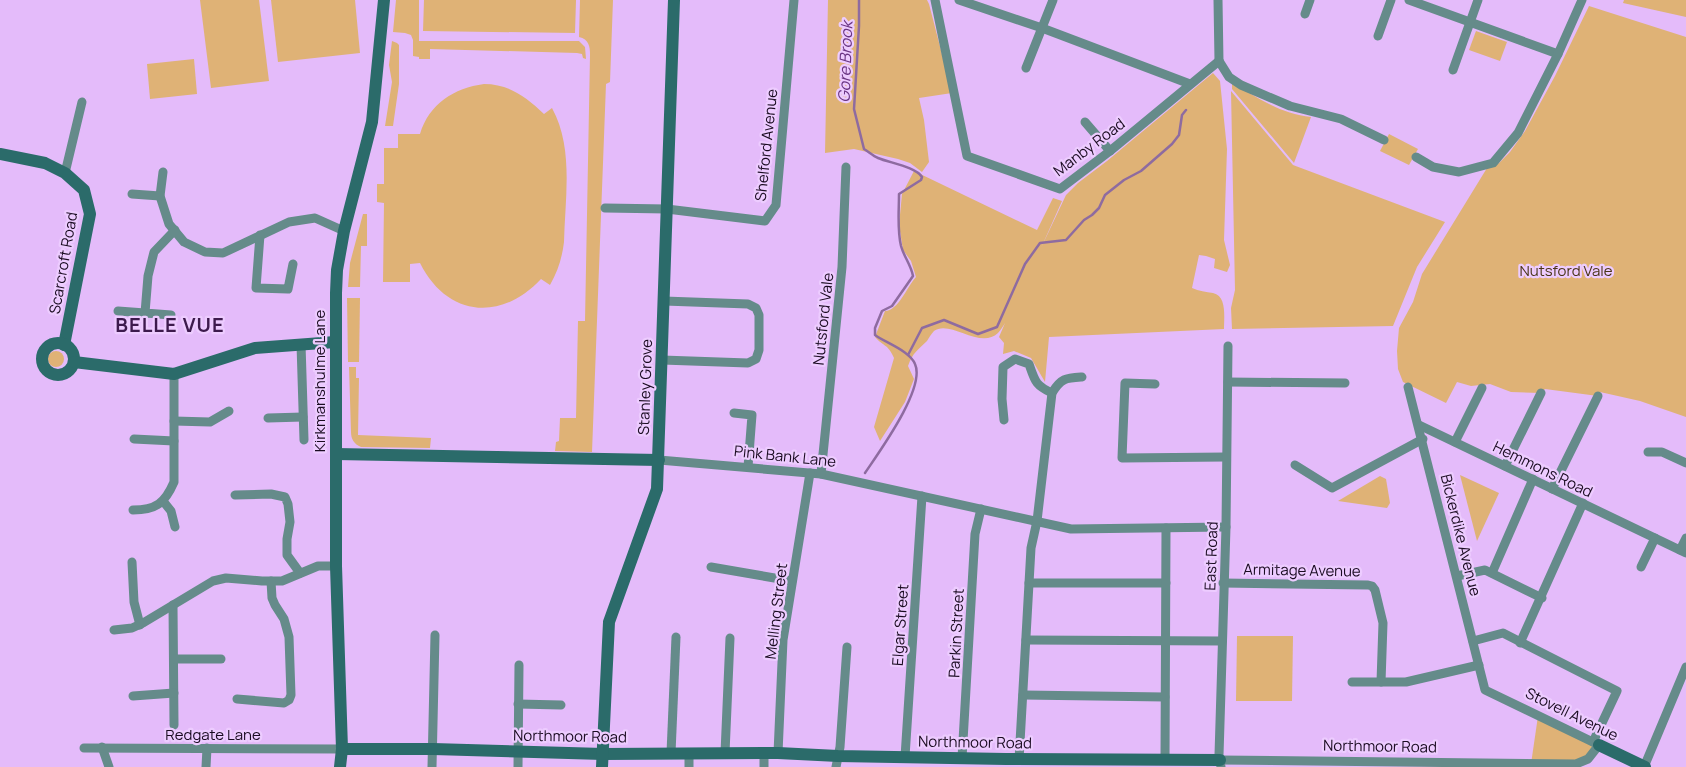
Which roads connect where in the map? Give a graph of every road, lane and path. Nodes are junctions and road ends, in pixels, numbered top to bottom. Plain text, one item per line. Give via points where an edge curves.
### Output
1 (384, 0) edge
2 (674, 0) edge
3 (794, 0) edge
4 (935, 0) edge
5 (959, 0) edge
6 (1053, 0) edge
7 (1218, 0) edge
8 (1310, 0) edge
9 (1391, 0) edge
10 (1409, 0) edge
11 (1478, 0) edge
12 (1582, 0) edge
13 (1305, 14) dead end
14 (1469, 22) junction
15 (1042, 28) junction
16 (1378, 36) dead end
17 (1558, 54) junction
18 (1219, 61) junction
19 (1026, 68) dead end
20 (1453, 70) dead end
21 (1190, 84) junction
22 (82, 102) dead end
23 (1085, 122) dead end
24 (1384, 140) dead end
25 (1110, 150) junction
26 (0, 154) edge
27 (1416, 157) dead end
28 (846, 166) dead end
29 (163, 172) dead end
30 (65, 173) junction
31 (132, 194) dead end
32 (160, 196) junction
33 (605, 208) dead end
34 (666, 209) junction
35 (175, 230) junction
36 (344, 231) junction
37 (260, 235) junction
38 (293, 264) dead end
39 (664, 301) junction
40 (118, 311) dead end
41 (145, 313) junction
42 (171, 315) dead end
43 (335, 342) junction
44 (302, 344) junction
45 (64, 345) junction
46 (1228, 346) dead end
47 (662, 360) junction
48 (74, 362) junction
49 (174, 374) junction
50 (1082, 377) dead end
51 (1228, 382) junction
52 (1345, 383) dead end
53 (1155, 384) dead end
54 (1408, 388) dead end
55 (1482, 388) dead end
56 (1052, 393) junction
57 (1541, 393) dead end
58 (1598, 396) dead end
59 (229, 410) dead end
60 (734, 413) dead end
61 (303, 417) junction
62 (268, 418) dead end
63 (1004, 420) dead end
64 (174, 422) junction
65 (1419, 425) junction
66 (134, 439) dead end
67 (1423, 439) junction
68 (304, 440) dead end
69 (174, 441) junction
70 (1455, 442) junction
71 (1648, 452) dead end
72 (336, 454) junction
73 (1226, 456) junction
74 (659, 460) junction
75 (1686, 463) edge
76 (1295, 465) dead end
77 (1505, 466) junction
78 (748, 467) junction
79 (810, 473) junction
80 (821, 474) junction
81 (1533, 479) junction
82 (1552, 489) junction
83 (235, 495) dead end
84 (922, 496) junction
85 (163, 501) junction
86 (1583, 504) junction
87 (981, 509) junction
88 (133, 510) dead end
89 (1037, 521) junction
90 (175, 527) dead end
91 (1226, 527) junction
92 (1166, 528) junction
93 (1655, 538) junction
94 (1686, 538) edge
95 (1683, 551) edge
96 (132, 562) dead end
97 (336, 566) junction
98 (711, 567) dead end
99 (1641, 567) dead end
100 (300, 573) junction
101 (1492, 573) junction
102 (1457, 576) junction
103 (271, 581) junction
104 (792, 581) junction
105 (1030, 583) junction
106 (1166, 583) junction
107 (1223, 583) junction
108 (1542, 598) junction
109 (174, 605) junction
110 (140, 625) junction
111 (114, 630) dead end
112 (435, 635) dead end
113 (676, 637) dead end
114 (730, 638) dead end
115 (1026, 640) junction
116 (1473, 640) junction
117 (1166, 641) junction
118 (1222, 641) junction
119 (1520, 643) junction
120 (847, 647) dead end
121 (174, 659) junction
122 (221, 659) dead end
123 (519, 665) dead end
124 (1479, 665) junction
125 (1686, 667) edge
126 (1352, 682) dead end
127 (1382, 682) junction
128 (1485, 690) joint
129 (174, 693) junction
130 (1023, 695) junction
131 (132, 696) dead end
132 (1165, 697) junction
133 (238, 699) dead end
134 (518, 704) junction
135 (561, 705) dead end
136 (174, 725) dead end
137 (1596, 744) junction
138 (102, 747) junction
139 (84, 748) dead end
140 (207, 748) junction
141 (342, 749) junction
142 (433, 749) junction
143 (518, 751) junction
144 (671, 753) junction
145 (689, 753) junction
146 (725, 753) junction
147 (764, 753) junction
148 (778, 753) junction
149 (899, 760) edge
150 (1165, 760) junction
151 (602, 761) edge
152 (954, 761) edge
153 (837, 762) edge
154 (1010, 762) edge
155 (1065, 763) edge
156 (1128, 763) edge
157 (1221, 763) edge
158 (109, 767) edge
159 (206, 767) edge
160 (340, 767) edge
161 (432, 767) edge
162 (518, 767) edge
163 (689, 767) edge
164 (764, 767) edge
165 (1644, 767) edge

1 - 36 street, Kirkmanshulme Lane via 372,122
2 - 34 street, Stanley Grove
3 - 34 street, Shelford Avenue via 776,205 765,221
4 - 25 street, Manby Road via 967,156 1060,189
5 - 15 street
6 - 15 street
7 - 18 street
8 - 13 street
9 - 16 street
10 - 14 street
11 - 14 street
12 - 17 street
14 - 17 street
14 - 20 street
15 - 19 street
15 - 21 street
17 - 27 street via 1518,133 1493,163 1458,172 1433,167
18 - 21 street, Manby Road
18 - 24 street via 1229,77 1241,85 1290,106 1341,119
21 - 25 street, Manby Road
22 - 30 street
23 - 25 street
26 - 30 street, Scarcroft Road via 45,162
28 - 80 street, Nutsford Vale via 842,267
29 - 32 street
30 - 45 street, Scarcroft Road via 84,190 90,214
31 - 32 street
32 - 35 street
33 - 34 street
34 - 39 street, Stanley Grove
35 - 37 street via 184,242 205,252 223,253
35 - 41 street via 154,252
36 - 37 street via 316,218 289,222
36 - 43 street, Kirkmanshulme Lane via 337,270
37 - 38 street via 256,288 288,289
39 - 47 street, Stanley Grove
39 - 47 street via 748,304 756,308 759,350 756,358 748,363
40 - 41 street
41 - 42 street
43 - 44 street
43 - 72 street, Kirkmanshulme Lane
44 - 49 street via 255,348
44 - 61 street
45 - 48 street via 72,352
45 - 48 street via 54,344 46,350 42,359 46,369 59,375 69,371
46 - 51 street, East Road
47 - 74 street, Stanley Grove
48 - 49 street
49 - 64 street
50 - 56 street via 1058,382
51 - 52 street
51 - 73 street, East Road
53 - 73 street via 1125,383 1122,458
54 - 65 street, Bickerdike Avenue
55 - 70 street
56 - 63 street via 1041,388 1029,364 1015,359 1003,367
56 - 89 street
57 - 77 street
58 - 82 street
59 - 64 street via 210,422
60 - 78 street via 752,415
61 - 62 street
61 - 68 street
64 - 69 street
65 - 67 street, Bickerdike Avenue
65 - 70 street, Hemmons Road
66 - 69 street
67 - 76 street via 1332,488
67 - 102 street, Bickerdike Avenue
69 - 85 street via 174,482
70 - 77 street, Hemmons Road
71 - 75 street via 1662,452
72 - 74 street, Pink Bank Lane
72 - 97 street, Kirkmanshulme Lane
73 - 91 street, East Road
74 - 78 street, Pink Bank Lane
74 - 151 street, Stanley Grove via 657,489 609,622
77 - 81 street, Hemmons Road
78 - 79 street, Pink Bank Lane
79 - 80 street, Pink Bank Lane
79 - 104 street, Melling Street
80 - 84 street, Pink Bank Lane
81 - 82 street, Hemmons Road
81 - 101 street
82 - 86 street, Hemmons Road
83 - 100 street via 285,497 290,522 287,555
84 - 87 street, Pink Bank Lane
84 - 149 street, Elgar Street
85 - 88 street via 146,510
85 - 90 street via 171,511
86 - 93 street, Hemmons Road
86 - 108 street
87 - 89 street, Pink Bank Lane
87 - 152 street, Parkin Street via 975,534
89 - 92 street, Pink Bank Lane via 1071,529
89 - 105 street via 1031,548
91 - 92 street, Pink Bank Lane
91 - 107 street, East Road
92 - 106 street
93 - 95 street, Hemmons Road
93 - 99 street
94 - 95 street
96 - 110 street via 134,602
97 - 100 street via 318,566
97 - 141 street, Kirkmanshulme Lane
98 - 104 street
100 - 103 street via 282,581
101 - 102 street via 1485,570
101 - 108 street
102 - 116 street, Bickerdike Avenue
103 - 109 street via 226,578 213,581
103 - 133 street via 272,598 284,619 289,637 291,695 289,700 276,704
104 - 148 street, Melling Street via 784,640
105 - 106 street
105 - 115 street
106 - 117 street
107 - 118 street, East Road
107 - 127 street, Armitage Avenue via 1372,586 1382,624
108 - 119 street
109 - 110 street
109 - 121 street
110 - 111 street
112 - 142 street
113 - 144 street
114 - 146 street
115 - 117 street
115 - 130 street
116 - 119 street via 1502,633
116 - 124 street, Bickerdike Avenue
117 - 118 street
117 - 132 street
118 - 157 street, East Road
119 - 137 street via 1617,691
120 - 153 street
121 - 122 street
121 - 129 street
123 - 134 street
124 - 127 street via 1406,682
124 - 128 street, Bickerdike Avenue
125 - 165 street
126 - 127 street
128 - 137 street, Stovell Avenue
129 - 131 street
129 - 136 street
130 - 132 street
130 - 154 street
132 - 150 street
134 - 135 street
134 - 143 street
137 - 157 street, Northmoor Road via 1588,759 1576,764
137 - 165 street, Stovell Avenue
138 - 139 street, Redgate Lane
138 - 140 street, Redgate Lane
138 - 158 street
140 - 141 street, Redgate Lane
140 - 159 street
141 - 142 street, Northmoor Road
141 - 160 street, Kirkmanshulme Lane
142 - 143 street, Northmoor Road
142 - 161 street
143 - 151 street, Northmoor Road
143 - 162 street
144 - 145 street, Northmoor Road
144 - 151 street, Northmoor Road
145 - 146 street, Northmoor Road
145 - 163 street
146 - 147 street, Northmoor Road
147 - 148 street, Northmoor Road
147 - 164 street
148 - 153 street, Northmoor Road
149 - 152 street, Northmoor Road
149 - 153 street, Northmoor Road
150 - 156 street, Northmoor Road
150 - 157 street, Northmoor Road
152 - 154 street, Northmoor Road
154 - 155 street, Northmoor Road
155 - 156 street, Northmoor Road

